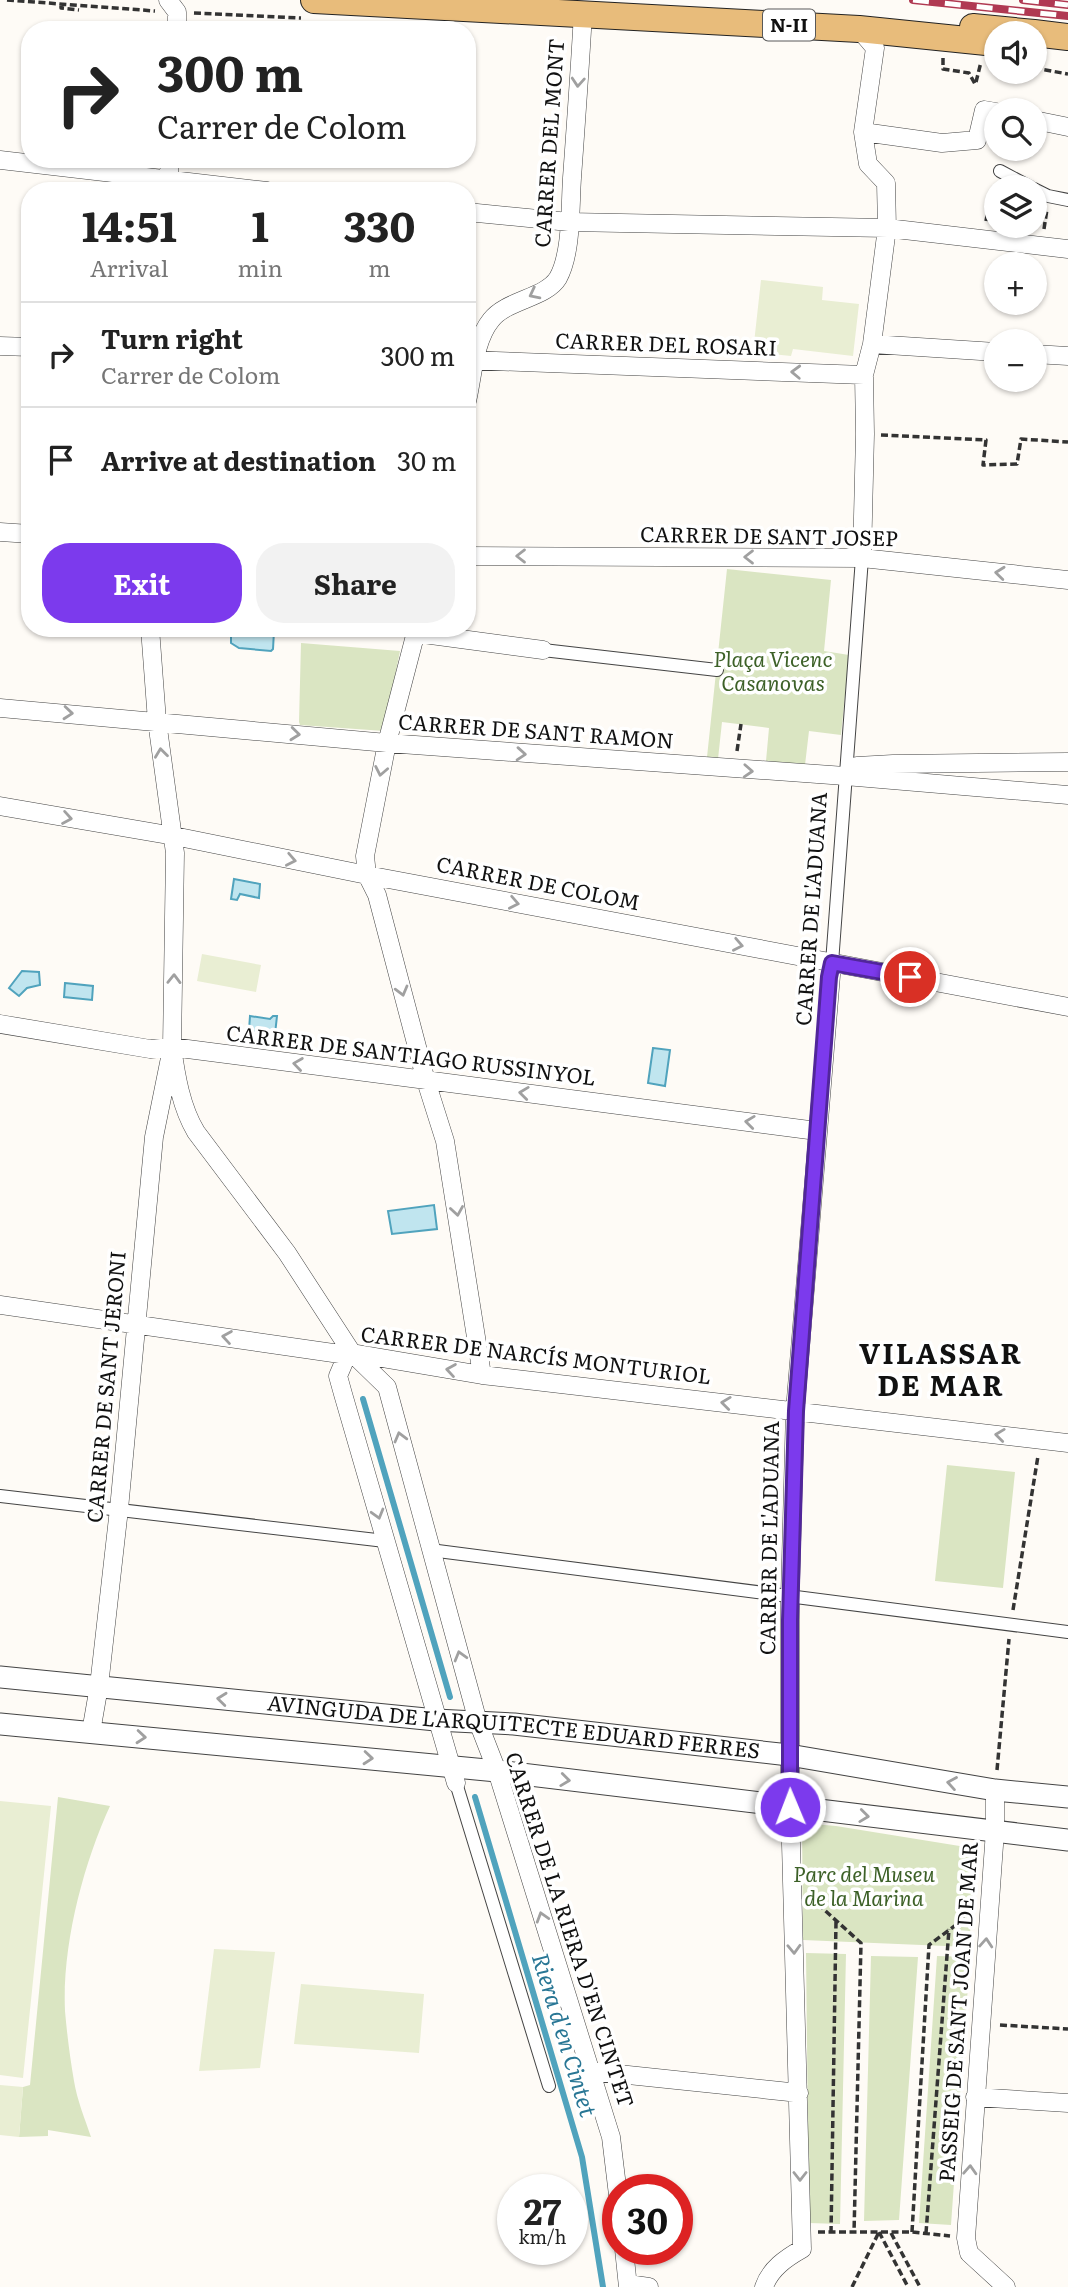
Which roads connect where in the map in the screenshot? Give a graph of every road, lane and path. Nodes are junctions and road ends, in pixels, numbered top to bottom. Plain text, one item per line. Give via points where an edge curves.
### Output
1 (168, 0) edge
2 (314, 0) edge
3 (625, 0) edge
4 (61, 4) dead end
5 (79, 10) dead end
6 (583, 13) junction
7 (177, 21) edge
8 (984, 28) edge
9 (859, 29) junction
10 (1047, 35) edge
11 (1068, 37) edge
12 (1047, 48) edge
13 (984, 50) edge
14 (1068, 50) edge
15 (984, 63) edge
16 (943, 69) dead end
17 (1047, 70) edge
18 (1068, 74) edge
19 (984, 110) edge
20 (1047, 123) edge
21 (1068, 127) edge
22 (863, 132) junction
23 (0, 160) edge
24 (21, 163) edge
25 (52, 168) edge
26 (1000, 171) dead end
27 (1008, 175) edge
28 (143, 182) edge
29 (1048, 196) joint
30 (1068, 200) edge
31 (476, 213) edge
32 (569, 222) junction
33 (887, 228) junction
34 (984, 229) edge
35 (982, 240) junction
36 (1043, 247) junction
37 (1068, 249) edge
38 (872, 344) junction
39 (0, 346) edge
40 (21, 347) edge
41 (476, 351) edge
42 (984, 351) edge
43 (1047, 355) edge
44 (1068, 356) edge
45 (476, 360) edge
46 (864, 375) junction
47 (865, 434) junction
48 (1068, 442) edge
49 (0, 532) edge
50 (21, 533) edge
51 (476, 556) edge
52 (862, 558) junction
53 (1068, 580) edge
54 (151, 637) edge
55 (414, 637) edge
56 (456, 637) edge
57 (543, 650) joint
58 (717, 670) dead end
59 (0, 708) edge
60 (157, 721) junction
61 (741, 724) dead end
62 (387, 743) junction
63 (1068, 762) edge
64 (734, 770) junction
65 (845, 776) junction
66 (1068, 795) edge
67 (0, 806) edge
68 (174, 836) junction
69 (367, 875) junction
70 (832, 963) junction
71 (1068, 1006) edge
72 (0, 1024) edge
73 (173, 1048) junction
74 (426, 1081) junction
75 (817, 1131) junction
76 (0, 1305) edge
77 (136, 1324) junction
78 (349, 1354) junction
79 (482, 1375) junction
80 (796, 1411) junction
81 (1040, 1439) junction
82 (1068, 1443) edge
83 (0, 1496) edge
84 (119, 1509) junction
85 (385, 1541) junction
86 (430, 1550) junction
87 (1017, 1594) dead end
88 (790, 1598) junction
89 (1010, 1624) junction
90 (1068, 1632) edge
91 (0, 1676) edge
92 (99, 1686) junction
93 (436, 1720) junction
94 (478, 1722) junction
95 (0, 1724) edge
96 (91, 1732) junction
97 (789, 1755) junction
98 (497, 1772) junction
99 (453, 1775) junction
100 (995, 1790) junction
101 (1068, 1797) edge
102 (790, 1807) junction
103 (995, 1831) junction
104 (1068, 1840) edge
105 (792, 1881) junction
106 (990, 1899) junction
107 (836, 1921) junction
108 (949, 1929) junction
109 (1007, 2025) dead end
110 (1068, 2029) edge
111 (590, 2071) junction
112 (549, 2087) dead end
113 (799, 2093) junction
114 (975, 2097) junction
115 (1068, 2103) edge
116 (615, 2174) edge
117 (800, 2232) junction
118 (831, 2232) junction
119 (879, 2232) junction
120 (891, 2232) junction
121 (912, 2232) junction
122 (854, 2233) junction
123 (926, 2234) junction
124 (967, 2238) junction
125 (626, 2265) edge
126 (628, 2286) edge
127 (649, 2287) edge
128 (764, 2287) edge
129 (852, 2287) edge
130 (908, 2287) edge
131 (920, 2287) edge
132 (1006, 2287) edge

1 - 7 street via 177,12
2 - 6 main road, N-II
3 - 8 main road, N-II
4 - 5 path via 61,8
6 - 9 main road, N-II
6 -> 32 street, CARRER DEL MONT
9 - 13 main road, N-II
9 - 22 street, CARRER DE L'ADUANA via 875,48
10 - 11 main road, N-II
12 - 14 main road
15 - 16 path via 975,84 969,73
17 - 18 path
19 - 22 street via 977,140 942,143
20 - 21 street
22 - 33 street, CARRER DE L'ADUANA via 869,164 886,183
23 - 24 street
25 - 28 street
26 - 27 street
29 - 30 street
29 - 36 path
31 - 32 street
32 - 33 street
32 -> 41 street, CARRER DEL MONT via 564,262 556,280 500,311
33 - 35 street
33 - 38 street, CARRER DE L'ADUANA
34 - 35 path
35 - 36 street
36 - 37 street
38 - 42 street
38 - 46 street, CARRER DE L'ADUANA
39 - 40 street
43 - 44 street
46 -> 45 street, CARRER DEL ROSARI
46 - 47 street, CARRER DE L'ADUANA
47 - 48 path via 986,440 983,465 1017,464 1021,439
47 - 52 street, CARRER DE L'ADUANA
49 - 50 street
52 -> 51 street, CARRER DE SANT JOSEP
53 -> 52 street, CARRER DE SANT JOSEP
52 - 65 street, CARRER DE L'ADUANA
54 - 60 street, CARRER DE LA RIERA D'EN CINTET
55 - 62 street
56 - 57 street
57 - 58 street
59 -> 60 street, CARRER DE SANT RAMON
60 -> 62 street, CARRER DE SANT RAMON
68 -> 60 street, CARRER DE LA RIERA D'EN CINTET
61 - 64 path
62 -> 64 street, CARRER DE SANT RAMON
62 -> 69 street via 365,856
63 - 65 street via 857,766
64 -> 65 street, CARRER DE SANT RAMON
65 - 66 street, CARRER DE SANT RAMON
65 - 70 street, CARRER DE L'ADUANA
67 -> 68 street, CARRER DE COLOM
68 -> 69 street, CARRER DE COLOM
73 -> 68 street, CARRER DE LA RIERA D'EN CINTET
69 -> 70 street, CARRER DE COLOM
69 -> 74 street via 377,895
70 - 71 street, CARRER DE COLOM
70 - 75 street, CARRER DE L'ADUANA
72 - 73 street, CARRER DE SANTIAGO RUSSINYOL via 150,1049
74 -> 73 street, CARRER DE SANTIAGO RUSSINYOL
73 - 77 street, CARRER DE SANT JERONI via 154,1137
73 - 78 street, CARRER DE LA RIERA D'EN CINTET via 190,1122 287,1253
75 -> 74 street, CARRER DE SANTIAGO RUSSINYOL
74 -> 79 street via 445,1141
75 - 80 street, CARRER DE L'ADUANA
76 - 77 street, CARRER DE NARCÍS MONTURIOL
78 -> 77 street, CARRER DE NARCÍS MONTURIOL
77 - 84 street, CARRER DE SANT JERONI
79 -> 78 street, CARRER DE NARCÍS MONTURIOL
78 -> 85 street via 338,1376
86 -> 78 street, CARRER DE LA RIERA D'EN CINTET via 387,1387
80 -> 79 street, CARRER DE NARCÍS MONTURIOL
81 -> 80 street, CARRER DE NARCÍS MONTURIOL
80 - 88 street, CARRER DE L'ADUANA
81 - 82 street, CARRER DE NARCÍS MONTURIOL
81 - 87 path
83 - 84 street
84 - 85 street
84 - 92 street, CARRER DE SANT JERONI
85 - 93 street
86 - 88 street
94 -> 86 street, CARRER DE LA RIERA D'EN CINTET
88 - 89 street
88 - 97 street, CARRER DE L'ADUANA
89 - 90 street
89 - 100 path
91 - 92 street, AVINGUDA DE L'ARQUITECTE EDUARD FERRES
93 -> 92 street, AVINGUDA DE L'ARQUITECTE EDUARD FERRES
92 - 96 street, CARRER DE SANT JERONI
93 - 94 street, AVINGUDA DE L'ARQUITECTE EDUARD FERRES
93 - 99 street
94 - 97 street, AVINGUDA DE L'ARQUITECTE EDUARD FERRES
94 - 98 street, CARRER DE LA RIERA D'EN CINTET
95 - 96 street
96 -> 99 street
100 -> 97 street, AVINGUDA DE L'ARQUITECTE EDUARD FERRES
97 - 102 street, CARRER DE L'ADUANA
98 - 99 street
98 -> 102 street
111 -> 98 street, CARRER DE LA RIERA D'EN CINTET
99 - 112 street
100 - 101 street, AVINGUDA DE L'ARQUITECTE EDUARD FERRES
100 - 103 street, PASSEIG DE SANT JOAN DE MAR
102 -> 103 street
102 - 105 street
103 - 104 street
103 - 106 street, PASSEIG DE SANT JOAN DE MAR
105 - 107 path
105 -> 113 street
106 - 108 path
114 -> 106 street, PASSEIG DE SANT JOAN DE MAR
107 - 118 path
107 - 122 path via 861,1943
108 - 121 path via 929,1945
108 - 123 path
109 - 110 path
111 - 113 street
111 - 116 street, CARRER DE LA RIERA D'EN CINTET via 611,2137
113 -> 117 street
114 - 115 street
124 -> 114 street, PASSEIG DE SANT JOAN DE MAR
117 - 118 path
117 - 128 street via 802,2249 782,2260
118 - 122 path
119 - 120 path
119 - 122 path
119 - 129 path
119 - 130 path
120 - 121 path
120 - 131 path
121 - 123 path
123 - 124 path
124 - 132 street via 969,2253
125 - 126 street
126 - 127 street

